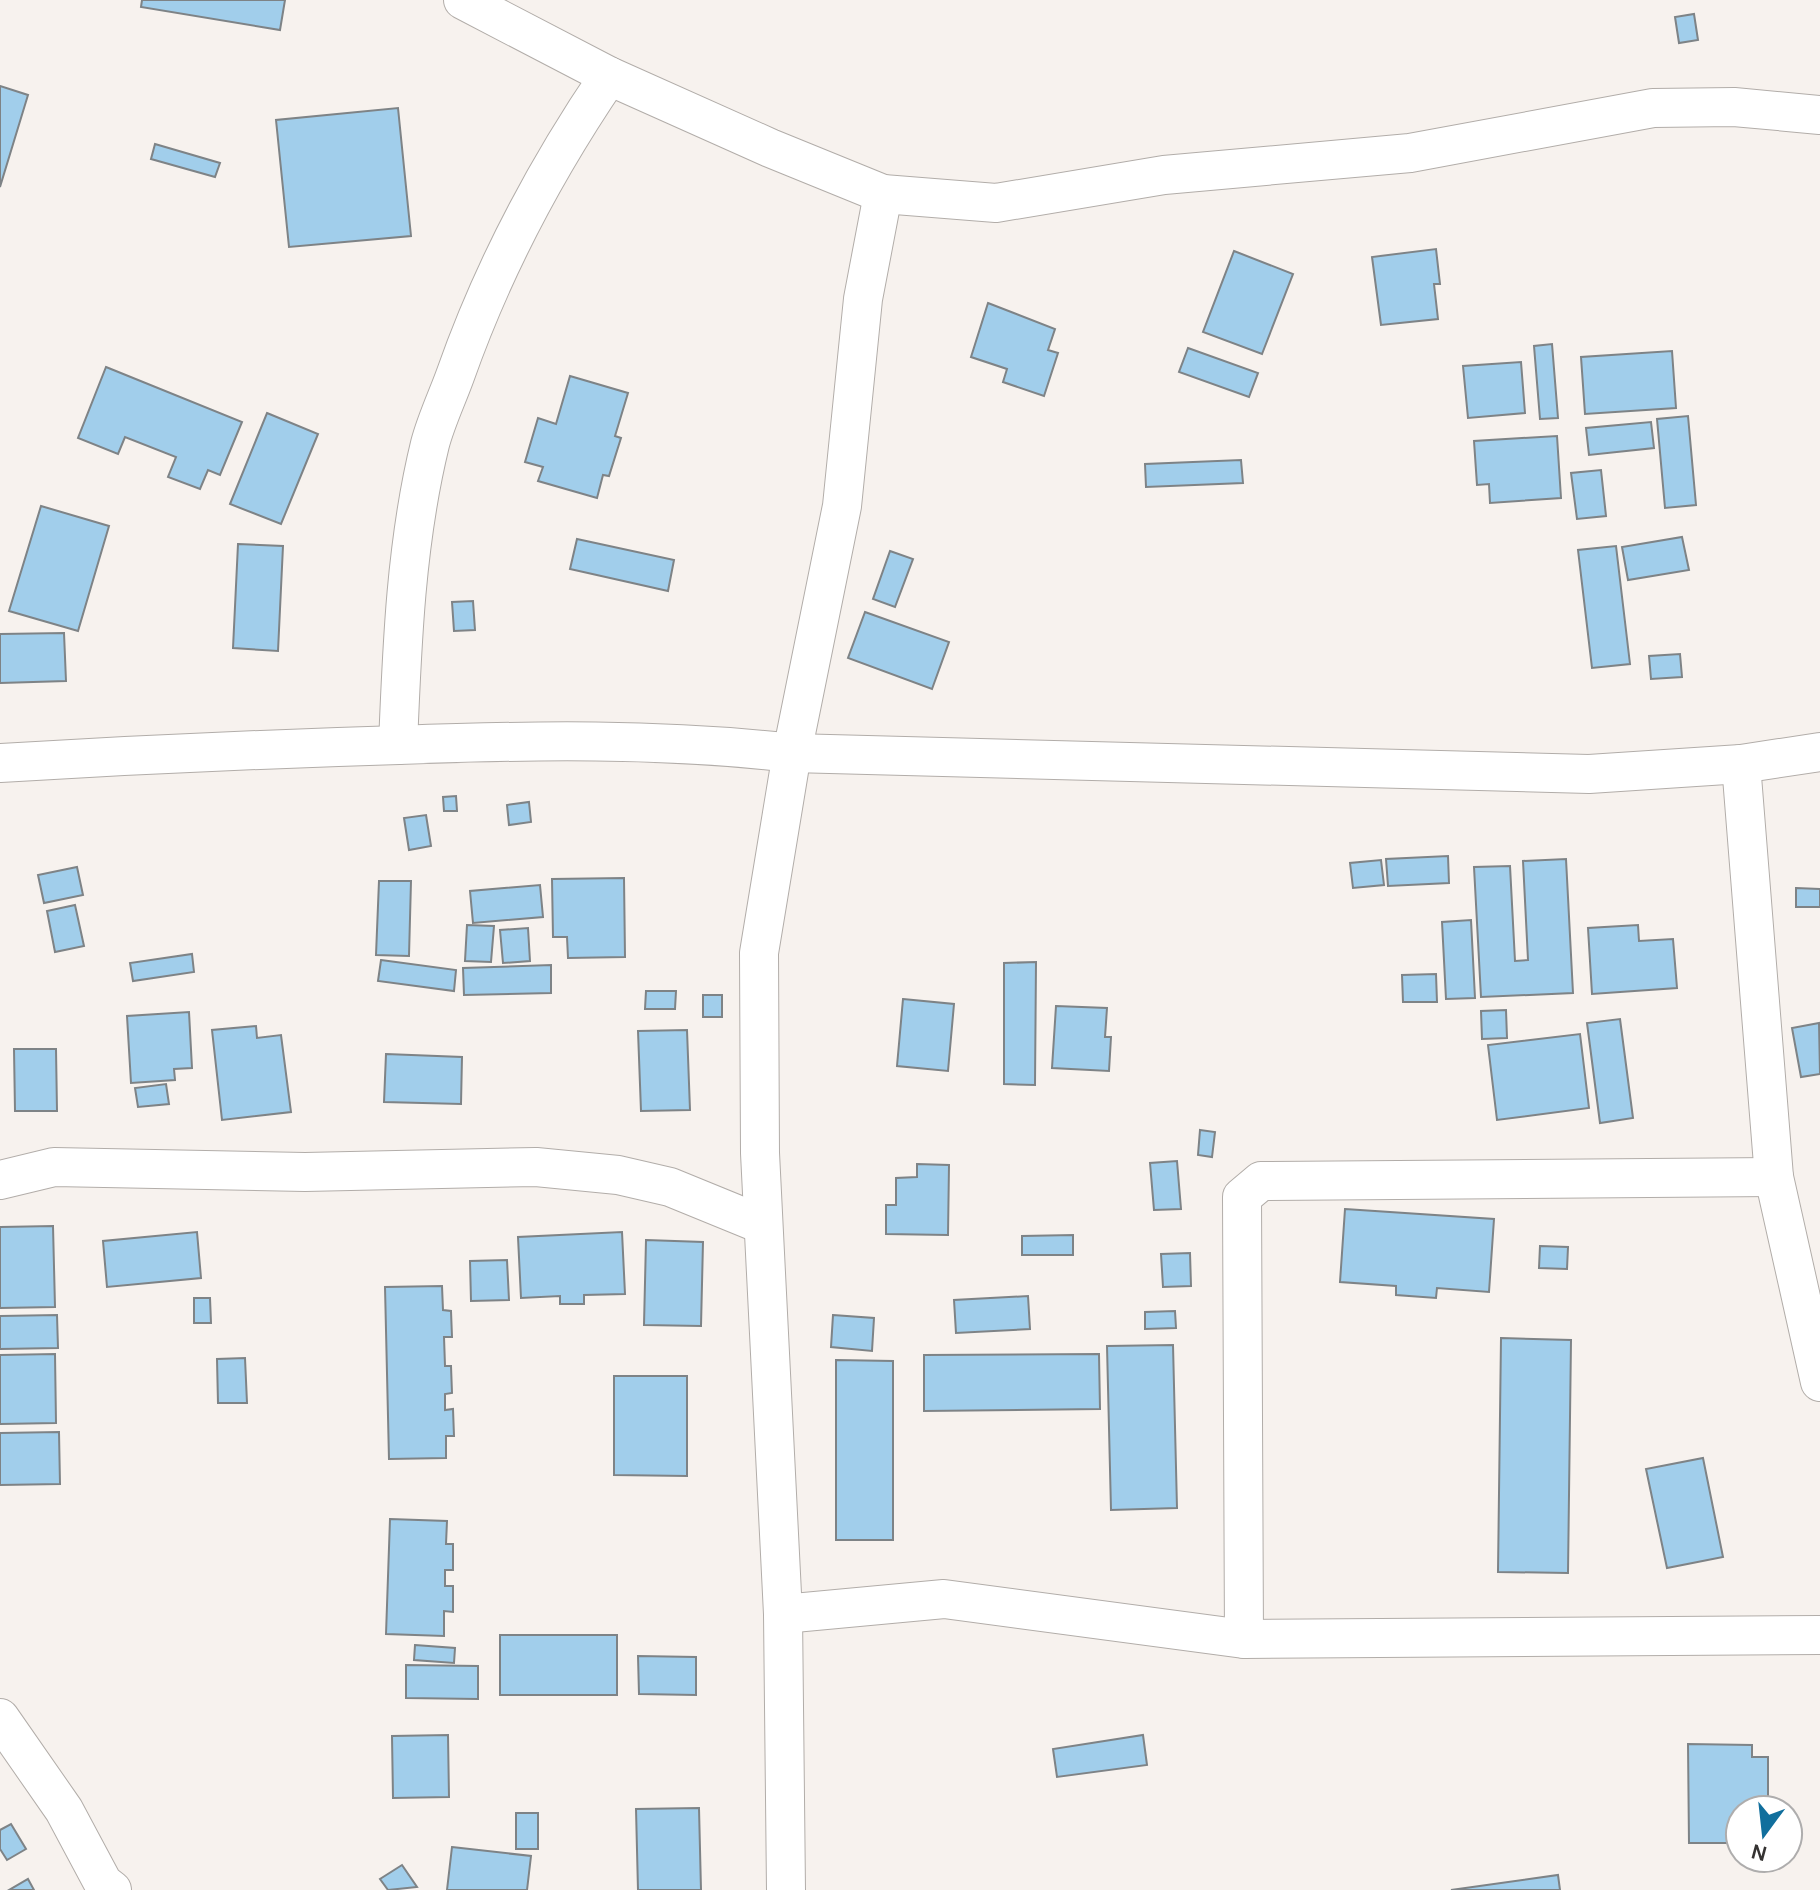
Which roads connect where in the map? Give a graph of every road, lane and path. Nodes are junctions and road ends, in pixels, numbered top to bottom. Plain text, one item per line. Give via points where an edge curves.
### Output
1 (463, 0) edge
2 (609, 76) junction
3 (1820, 115) edge
4 (883, 194) junction
5 (398, 745) junction
6 (1820, 752) edge
7 (792, 753) junction
8 (0, 763) edge
9 (1741, 764) junction
10 (1774, 1177) junction
11 (0, 1180) edge
12 (763, 1225) junction
13 (1820, 1382) edge
14 (783, 1614) junction
15 (1820, 1635) edge
16 (1244, 1639) junction
17 (0, 1718) edge
18 (112, 1890) edge
19 (786, 1890) edge

1 - 2 street
2 - 4 street
2 - 5 street via 564,141 509,242 430,444 403,607
3 - 4 street via 1734,107 1653,108 1410,153 1164,175 996,203
4 - 7 street via 863,299 842,506
5 - 7 street via 562,739
5 - 8 street
6 - 9 street
7 - 9 street via 1589,774
7 - 12 street via 759,953
9 - 10 street
10 - 13 street
10 - 16 street via 1261,1181 1250,1186 1242,1197
11 - 12 street via 54,1167 305,1172 536,1167 618,1175 670,1187
12 - 14 street
14 - 16 street via 944,1599
14 - 19 street
15 - 16 street
17 - 18 street

